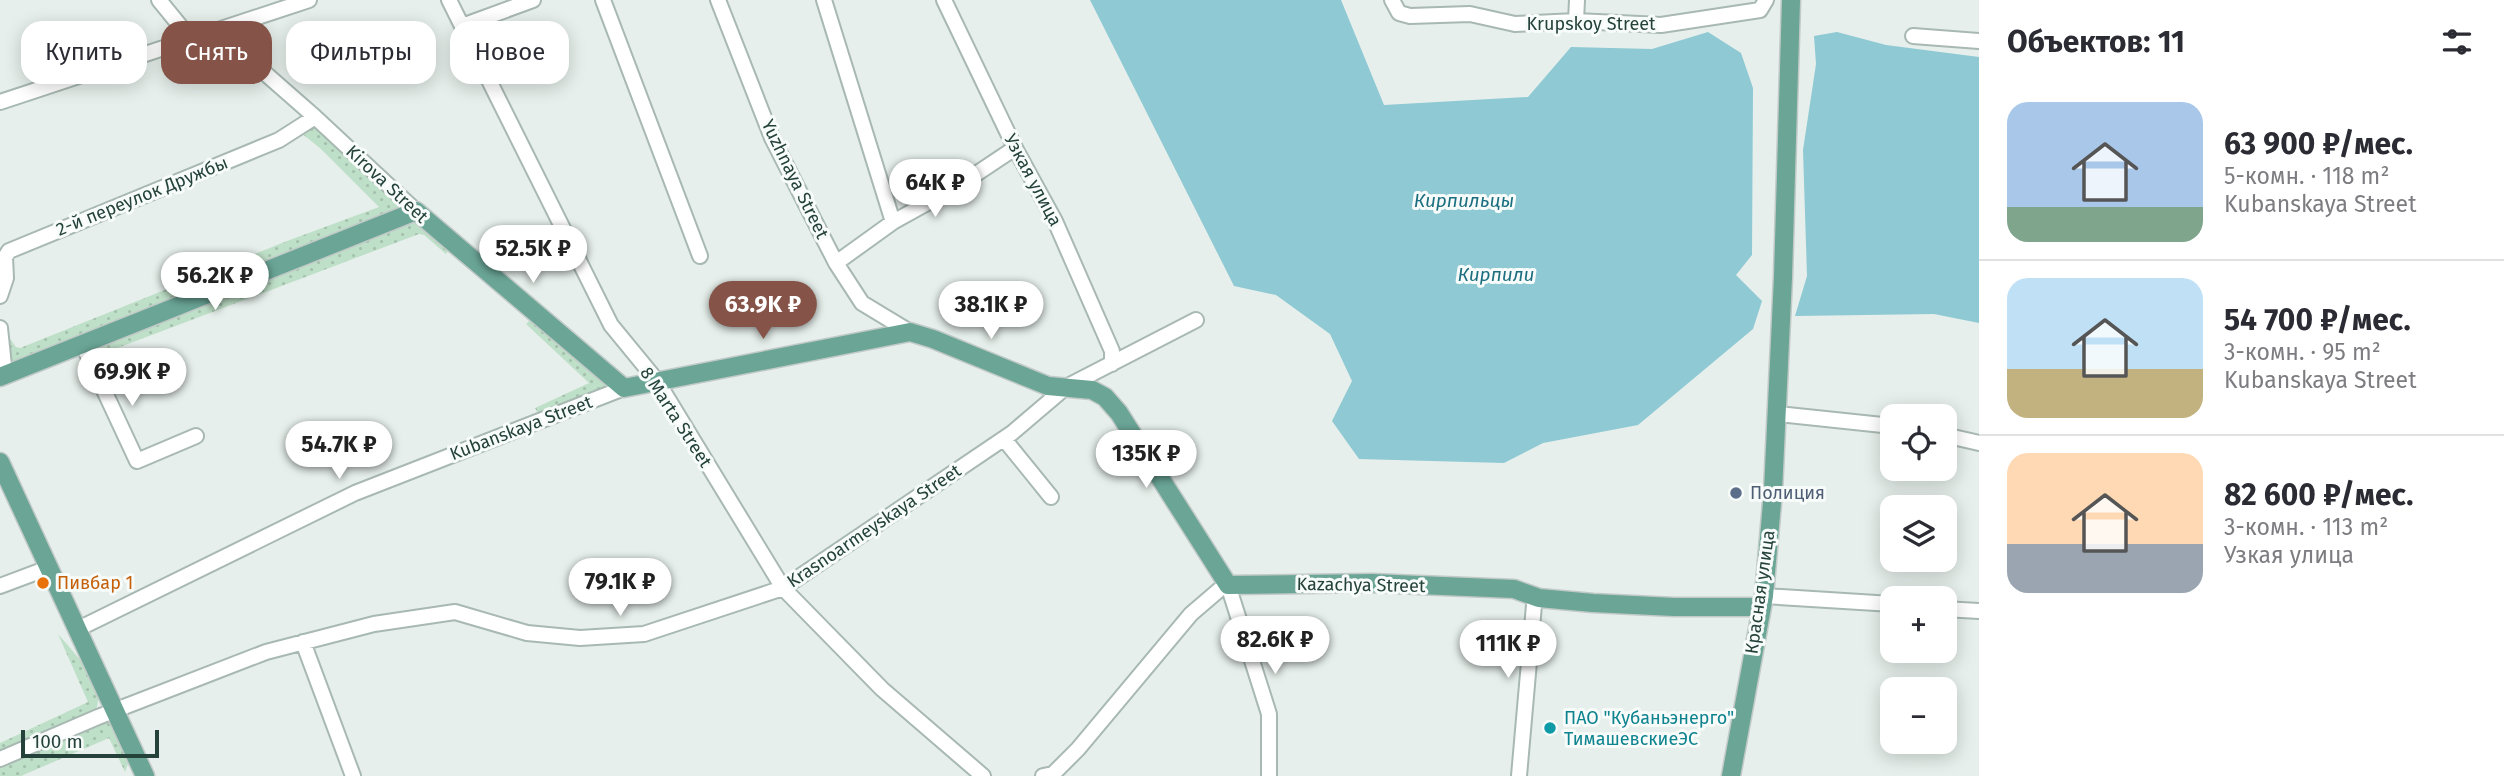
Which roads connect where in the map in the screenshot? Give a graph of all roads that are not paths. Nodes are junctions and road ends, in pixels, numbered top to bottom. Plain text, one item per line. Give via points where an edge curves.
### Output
1 (159, 0) edge
2 (309, 0) edge
3 (449, 0) edge
4 (533, 0) edge
5 (603, 0) edge
6 (718, 0) edge
7 (824, 0) edge
8 (944, 0) edge
9 (1392, 0) edge
10 (1577, 0) edge
11 (1766, 0) edge
12 (1791, 0) edge
13 (176, 21) edge
14 (247, 21) edge
15 (460, 21) edge
16 (476, 21) edge
17 (1576, 21) junction
18 (1913, 36) dead end
19 (1979, 41) edge
20 (161, 48) edge
21 (272, 79) edge
22 (491, 84) edge
23 (0, 103) edge
24 (315, 117) junction
25 (1015, 148) junction
26 (416, 211) junction
27 (893, 222) junction
28 (700, 256) dead end
29 (836, 262) junction
30 (0, 296) edge
31 (1196, 320) dead end
32 (0, 328) edge
33 (910, 332) junction
34 (82, 343) junction
35 (1112, 364) junction
36 (3, 376) edge
37 (657, 381) junction
38 (1066, 387) junction
39 (624, 388) junction
40 (1778, 414) junction
41 (1880, 425) edge
42 (196, 436) dead end
43 (1957, 438) edge
44 (1004, 439) junction
45 (1979, 443) edge
46 (0, 462) edge
47 (1051, 496) dead end
48 (48, 568) junction
49 (1228, 585) junction
50 (0, 586) edge
51 (783, 588) junction
52 (1539, 598) junction
53 (1762, 601) junction
54 (1880, 604) edge
55 (1957, 610) edge
56 (1979, 611) edge
57 (78, 629) junction
58 (303, 642) junction
59 (114, 710) junction
60 (0, 759) edge
61 (1051, 775) edge
62 (145, 776) edge
63 (353, 776) edge
64 (982, 776) edge
65 (1269, 776) edge
66 (1519, 776) edge
67 (1731, 776) edge

1 - 13 street
2 - 14 street
3 - 15 street, 8 Marta Street
4 - 16 street
5 - 28 street
6 - 29 street, Yuzhnaya Street via 772,138
7 - 27 street
8 - 25 street, Узкая улица
9 - 17 street, Krupskoy Street via 1399,13 1410,16 1470,14 1515,24
10 - 17 street
11 - 17 street, Krupskoy Street via 1753,12 1661,25
12 - 40 main road, Красная улица
18 - 19 street
20 - 23 street
21 - 24 street, Kirova Street
22 - 37 street, 8 Marta Street via 611,325
24 - 26 street, Kirova Street
24 - 30 street, 2-й переулок Дружбы via 279,140 9,251
25 - 27 street
25 - 35 street, Узкая улица via 1055,221 1111,351
26 - 34 main road
26 - 39 main road, Kirova Street
27 - 29 street
29 - 33 street, Yuzhnaya Street via 862,303
31 - 35 street, Krasnoarmeyskaya Street
32 - 36 street
33 - 37 main road, Kubanskaya Street
33 - 38 main road, Yuzhnaya Street via 1048,386
34 - 36 main road
34 - 42 street via 138,461
35 - 38 street, Krasnoarmeyskaya Street
37 - 39 main road, Kubanskaya Street
37 - 51 street, 8 Marta Street
38 - 44 street, Krasnoarmeyskaya Street
38 - 49 main road via 1099,393 1119,412
39 - 57 street, Kubanskaya Street via 355,493
40 - 41 street
40 - 53 main road, Красная улица
43 - 45 street
44 - 47 street
44 - 51 street, Krasnoarmeyskaya Street
46 - 48 main road
48 - 50 street
48 - 57 main road
49 - 52 main road, Kazachya Street via 1372,583 1514,589
49 - 61 street via 1191,614
49 - 65 street via 1269,714
51 - 58 street, Krasnoarmeyskaya Street via 644,634 580,638 527,633 455,612 374,624
51 - 64 street, 8 Marta Street via 882,689
52 - 53 main road, Kazachya Street via 1674,607
52 - 66 street via 1534,605
53 - 54 street, Kazachya Street
53 - 67 main road, Красная улица
55 - 56 street
57 - 59 main road
58 - 59 street, Krasnoarmeyskaya Street
58 - 63 street
59 - 60 street, Krasnoarmeyskaya Street
59 - 62 main road

